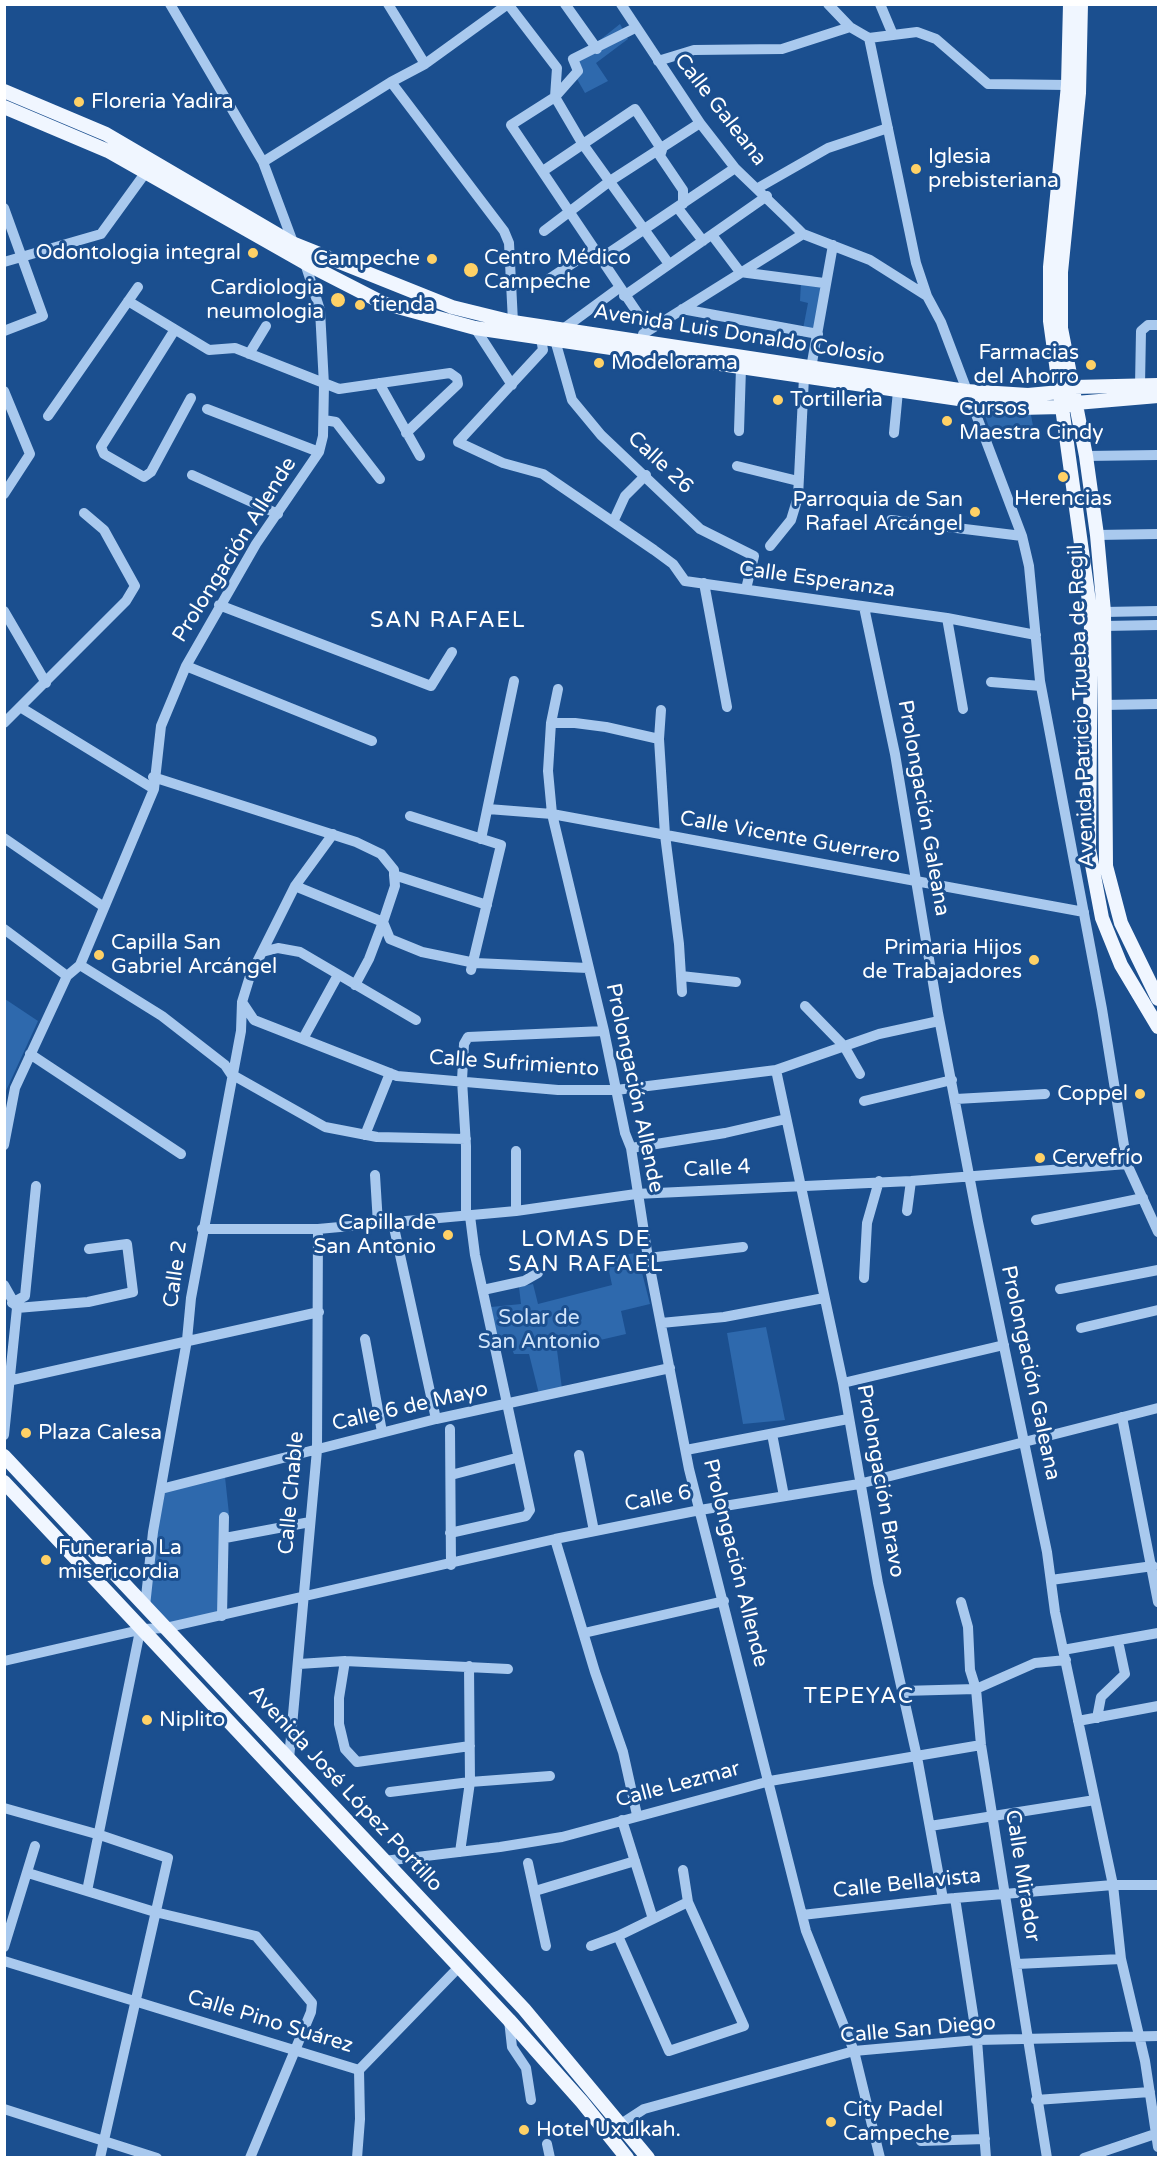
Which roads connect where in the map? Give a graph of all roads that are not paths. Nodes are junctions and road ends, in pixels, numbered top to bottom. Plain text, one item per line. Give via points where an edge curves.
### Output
1 (170, 4) edge
2 (388, 4) edge
3 (508, 4) edge
4 (565, 4) edge
5 (621, 4) edge
6 (828, 4) edge
7 (880, 4) edge
8 (1070, 4) edge
9 (1081, 4) edge
10 (850, 27) junction
11 (635, 28) junction
12 (893, 34) junction
13 (869, 38) junction
14 (597, 49) junction
15 (658, 61) junction
16 (425, 64) junction
17 (391, 81) junction
18 (1068, 85) junction
19 (5, 91) edge
20 (555, 97) junction
21 (4, 107) edge
22 (700, 123) junction
23 (888, 128) junction
24 (582, 143) junction
25 (662, 150) junction
26 (263, 162) junction
27 (735, 168) junction
28 (543, 171) junction
29 (146, 172) junction
30 (610, 181) junction
31 (758, 188) junction
32 (767, 196) junction
33 (680, 205) junction
34 (4, 208) edge
35 (569, 211) junction
36 (645, 229) junction
37 (544, 231) dead end
38 (803, 234) junction
39 (707, 238) junction
40 (292, 243) junction
41 (833, 245) junction
42 (594, 249) junction
43 (21, 258) junction
44 (600, 259) junction
45 (4, 262) edge
46 (307, 264) junction
47 (669, 264) junction
48 (740, 272) junction
49 (549, 279) dead end
50 (824, 283) junction
51 (138, 287) dead end
52 (622, 292) junction
53 (927, 296) junction
54 (128, 301) junction
55 (681, 309) junction
56 (513, 322) junction
57 (1158, 325) edge
58 (266, 326) dead end
59 (475, 328) junction
60 (649, 330) junction
61 (4, 331) edge
62 (174, 331) junction
63 (818, 334) junction
64 (553, 336) junction
65 (634, 339) junction
66 (249, 354) junction
67 (723, 359) junction
68 (741, 368) junction
69 (808, 373) junction
70 (380, 383) junction
71 (324, 385) junction
72 (512, 385) junction
73 (1140, 385) junction
74 (1158, 385) edge
75 (1074, 387) junction
76 (4, 391) edge
77 (898, 391) junction
78 (1060, 392) junction
79 (968, 396) junction
80 (1158, 396) edge
81 (191, 398) dead end
82 (1076, 402) junction
83 (1061, 407) junction
84 (207, 410) dead end
85 (48, 416) dead end
86 (324, 420) junction
87 (739, 431) dead end
88 (406, 433) junction
89 (894, 433) dead end
90 (319, 452) junction
91 (1158, 455) edge
92 (420, 456) dead end
93 (1086, 456) junction
94 (737, 466) dead end
95 (192, 475) dead end
96 (646, 475) junction
97 (380, 479) dead end
98 (798, 481) junction
99 (4, 494) edge
100 (84, 513) dead end
101 (278, 514) junction
102 (614, 520) junction
103 (891, 520) dead end
104 (1158, 534) edge
105 (1097, 535) junction
106 (1022, 536) junction
107 (770, 546) dead end
108 (704, 583) junction
109 (746, 590) junction
110 (219, 605) junction
111 (864, 607) junction
112 (1158, 611) edge
113 (4, 612) edge
114 (947, 618) junction
115 (1104, 619) junction
116 (1158, 625) edge
117 (1036, 635) junction
118 (452, 652) dead end
119 (186, 666) junction
120 (514, 681) dead end
121 (991, 682) dead end
122 (46, 683) junction
123 (1041, 686) junction
124 (558, 689) dead end
125 (1158, 704) edge
126 (1104, 705) junction
127 (20, 707) junction
128 (727, 707) dead end
129 (963, 709) dead end
130 (660, 710) dead end
131 (4, 723) edge
132 (551, 723) junction
133 (659, 740) junction
134 (372, 741) dead end
135 (153, 777) junction
136 (154, 789) junction
137 (488, 809) junction
138 (552, 814) junction
139 (411, 816) dead end
140 (333, 834) junction
141 (1088, 834) junction
142 (665, 835) junction
143 (1069, 835) junction
144 (4, 838) edge
145 (481, 839) junction
146 (394, 875) junction
147 (917, 881) junction
148 (295, 886) junction
149 (487, 905) junction
150 (104, 907) junction
151 (1084, 912) junction
152 (383, 922) junction
153 (4, 929) edge
154 (262, 952) junction
155 (80, 965) junction
156 (473, 966) junction
157 (588, 968) junction
158 (338, 975) junction
159 (67, 976) junction
160 (681, 976) junction
161 (736, 982) dead end
162 (355, 985) junction
163 (682, 992) dead end
164 (1158, 999) edge
165 (242, 1002) junction
166 (805, 1006) dead end
167 (416, 1020) dead end
168 (939, 1021) junction
169 (1158, 1027) edge
170 (604, 1031) junction
171 (304, 1038) junction
172 (844, 1046) junction
173 (30, 1054) junction
174 (776, 1070) junction
175 (390, 1073) junction
176 (231, 1074) junction
177 (860, 1074) dead end
178 (462, 1080) junction
179 (952, 1080) junction
180 (616, 1090) junction
181 (1045, 1094) dead end
182 (956, 1100) junction
183 (864, 1101) dead end
184 (786, 1119) junction
185 (365, 1135) junction
186 (466, 1139) junction
187 (4, 1145) edge
188 (631, 1148) junction
189 (516, 1151) dead end
190 (181, 1154) dead end
191 (1127, 1164) junction
192 (375, 1175) dead end
193 (969, 1176) junction
194 (911, 1181) junction
195 (879, 1182) junction
196 (801, 1184) junction
197 (36, 1186) dead end
198 (636, 1194) junction
199 (1143, 1198) junction
200 (516, 1211) junction
201 (907, 1211) dead end
202 (468, 1216) junction
203 (1036, 1220) dead end
204 (393, 1223) junction
205 (378, 1224) junction
206 (202, 1229) junction
207 (318, 1229) junction
208 (1158, 1232) edge
209 (743, 1247) dead end
210 (89, 1249) dead end
211 (648, 1258) junction
212 (1158, 1270) edge
213 (538, 1273) dead end
214 (864, 1278) dead end
215 (4, 1285) edge
216 (1060, 1289) dead end
217 (483, 1290) junction
218 (824, 1298) junction
219 (14, 1306) junction
220 (1158, 1310) edge
221 (320, 1312) junction
222 (661, 1323) junction
223 (1081, 1328) dead end
224 (187, 1340) junction
225 (365, 1340) dead end
226 (1004, 1345) junction
227 (670, 1368) junction
228 (8, 1381) junction
229 (843, 1383) junction
230 (508, 1404) junction
231 (1158, 1408) edge
232 (1122, 1417) junction
233 (436, 1419) junction
234 (848, 1419) junction
235 (450, 1429) dead end
236 (382, 1432) junction
237 (772, 1434) junction
238 (4, 1435) edge
239 (1025, 1440) junction
240 (316, 1450) junction
241 (686, 1450) junction
242 (579, 1455) dead end
243 (4, 1456) edge
244 (516, 1458) junction
245 (451, 1475) junction
246 (4, 1482) edge
247 (859, 1484) junction
248 (161, 1489) junction
249 (784, 1496) junction
250 (700, 1510) junction
251 (224, 1517) dead end
252 (310, 1522) junction
253 (594, 1532) junction
254 (450, 1533) junction
255 (225, 1538) junction
256 (555, 1539) junction
257 (1154, 1552) edge
258 (451, 1565) junction
259 (1153, 1566) junction
260 (1051, 1580) junction
261 (303, 1595) junction
262 (724, 1601) junction
263 (961, 1602) dead end
264 (1158, 1602) edge
265 (145, 1606) junction
266 (222, 1616) junction
267 (165, 1628) junction
268 (142, 1630) junction
269 (584, 1633) junction
270 (1158, 1633) edge
271 (1118, 1641) junction
272 (1065, 1655) junction
273 (4, 1661) edge
274 (345, 1661) junction
275 (299, 1664) junction
276 (469, 1666) junction
277 (507, 1669) dead end
278 (976, 1689) junction
279 (902, 1691) junction
280 (1158, 1706) edge
281 (1097, 1718) junction
282 (1078, 1721) junction
283 (981, 1744) junction
284 (470, 1746) junction
285 (917, 1757) junction
286 (289, 1759) junction
287 (550, 1776) dead end
288 (770, 1781) junction
289 (470, 1782) junction
290 (390, 1792) dead end
291 (1095, 1800) junction
292 (4, 1808) edge
293 (992, 1814) junction
294 (637, 1815) junction
295 (622, 1820) junction
296 (930, 1826) junction
297 (100, 1834) junction
298 (366, 1842) junction
299 (35, 1846) dead end
300 (460, 1852) junction
301 (353, 1853) junction
302 (384, 1861) junction
303 (635, 1861) junction
304 (528, 1863) dead end
305 (683, 1870) dead end
306 (28, 1874) junction
307 (1113, 1885) junction
308 (1158, 1885) edge
309 (536, 1891) junction
310 (87, 1892) junction
311 (1006, 1894) junction
312 (955, 1898) junction
313 (943, 1899) junction
314 (688, 1902) junction
315 (155, 1912) junction
316 (802, 1915) junction
317 (654, 1918) junction
318 (618, 1936) junction
319 (546, 1946) dead end
320 (591, 1946) dead end
321 (4, 1947) edge
322 (1121, 1959) junction
323 (4, 1961) edge
324 (1017, 1964) junction
325 (459, 1968) junction
326 (135, 2001) junction
327 (509, 2020) junction
328 (1158, 2036) edge
329 (1138, 2037) junction
330 (977, 2040) junction
331 (1029, 2041) junction
332 (294, 2050) junction
333 (854, 2051) junction
334 (359, 2070) junction
335 (1150, 2092) junction
336 (531, 2100) dead end
337 (1036, 2100) junction
338 (4, 2109) edge
339 (621, 2124) junction
340 (1157, 2134) edge
341 (105, 2139) junction
342 (985, 2139) junction
343 (921, 2141) dead end
344 (547, 2144) dead end
345 (1158, 2147) edge
346 (100, 2157) edge
347 (157, 2157) edge
348 (250, 2157) edge
349 (357, 2157) edge
350 (550, 2157) edge
351 (627, 2157) edge
352 (648, 2157) edge
353 (880, 2157) edge
354 (986, 2157) edge
355 (1047, 2157) edge
356 (1084, 2157) edge

1 - 26 street
2 - 16 street
3 - 16 street
3 - 20 street via 557,68
4 - 14 street
5 - 11 street, Calle Galeana
6 - 10 street
7 - 12 street
8 - 18 main road, Avenida Patricio Trueba de Regil
9 - 75 main road, Avenida Patricio Trueba de Regil via 1079,93 1061,272 1061,328
10 - 13 street
10 - 15 street via 782,49 694,50
11 - 14 street
11 - 15 street, Calle Galeana
12 - 13 street
12 - 18 street via 917,32 936,39 988,84
13 - 23 street
14 - 20 street via 573,59 578,71
15 - 22 street, Calle Galeana
16 - 17 street
17 - 26 street
17 - 56 street via 504,231 509,243
18 - 78 main road, Avenida Patricio Trueba de Regil via 1050,267 1050,321
19 - 40 main road, Avenida Luis Donaldo Colosio via 106,134
20 - 24 street
20 - 28 street via 511,125
21 - 29 main road via 108,151
22 - 25 street
22 - 27 street, Calle Galeana
23 - 31 street via 828,148
23 - 53 street via 916,263
24 - 25 street via 635,109
24 - 28 street
24 - 30 street
25 - 30 street
25 - 33 street via 660,156 683,190
26 - 40 street, Prolongación Allende
27 - 31 street, Calle Galeana
27 - 33 street
28 - 35 street
29 - 43 street via 101,234
29 - 46 main road
30 - 35 street
30 - 36 street
31 - 32 street, Calle Galeana
32 - 38 street, Calle Galeana
32 - 39 street
33 - 36 street
33 - 39 street
34 - 43 street
35 - 37 street
35 - 42 street
36 - 44 street
36 - 47 street
38 - 41 street, Calle Galeana
38 - 48 street
39 - 47 street
39 - 48 street
40 - 46 street, Prolongación Allende
40 - 56 main road, Avenida Luis Donaldo Colosio via 452,307
41 - 50 street
41 - 53 street, Calle Galeana via 870,260
42 - 44 street
42 - 49 street
43 - 45 street
43 - 61 street via 43,316
44 - 52 street
46 - 59 main road via 383,303
46 - 71 street, Prolongación Allende via 320,310
47 - 52 street
48 - 50 street
48 - 55 street
50 - 63 street
51 - 54 street
52 - 60 street
52 - 64 street
53 - 79 street via 941,322
54 - 62 street
54 - 85 street
55 - 60 street
55 - 63 street
56 - 64 main road, Avenida Luis Donaldo Colosio
57 - 73 street via 1148,325 1141,331
58 - 66 street
59 - 64 main road
59 - 72 street
60 - 65 street
62 - 66 street via 209,350 235,348
62 - 81 street via 101,447 104,454 144,477 151,472 184,417
63 - 69 street
64 - 65 main road, Avenida Luis Donaldo Colosio
64 - 67 main road
64 - 72 street
64 - 96 street, Calle 26 via 572,400 601,435
65 - 67 main road, Avenida Luis Donaldo Colosio
66 - 71 street
67 - 68 main road
67 - 69 main road, Avenida Luis Donaldo Colosio
68 - 69 main road
68 - 87 street
69 - 77 main road
69 - 79 main road, Avenida Luis Donaldo Colosio
69 - 98 street
70 - 71 street via 339,389
70 - 88 street
70 - 88 street via 450,373 457,378 458,384
71 - 86 street, Prolongación Allende
72 - 102 street, Calle Esperanza via 458,441 503,463 543,474
73 - 74 main road, Avenida Luis Donaldo Colosio
73 - 75 main road, Avenida Luis Donaldo Colosio
75 - 78 main road, Avenida Luis Donaldo Colosio
75 - 82 main road, Avenida Patricio Trueba de Regil
76 - 99 street via 30,454
77 - 79 main road
77 - 89 street
78 - 79 main road, Avenida Luis Donaldo Colosio
78 - 83 main road, Avenida Patricio Trueba de Regil
79 - 83 main road via 1020,408
79 - 106 street
80 - 82 main road
82 - 83 main road
82 - 93 main road, Avenida Patricio Trueba de Regil
83 - 141 main road, Avenida Patricio Trueba de Regil via 1091,616
84 - 90 street
86 - 90 street, Prolongación Allende
86 - 97 street via 336,422
88 - 92 street
90 - 101 street, Prolongación Allende
91 - 93 street
93 - 105 main road, Avenida Patricio Trueba de Regil
94 - 98 street
95 - 101 street
96 - 102 street via 625,496
96 - 109 street, Calle 26 via 700,529 754,556
98 - 107 street via 791,520
100 - 122 street via 104,530 135,586 126,601
101 - 110 street, Prolongación Allende
102 - 108 street, Calle Esperanza via 673,564 685,581
103 - 106 street
104 - 105 street
105 - 115 main road, Avenida Patricio Trueba de Regil
106 - 117 street
108 - 109 street, Calle Esperanza
108 - 128 street
109 - 111 street, Calle Esperanza
110 - 118 street via 431,686
110 - 119 street, Prolongación Allende
111 - 114 street, Calle Esperanza
111 - 147 street, Prolongación Galeana
112 - 115 street
113 - 122 street
114 - 117 street, Calle Esperanza
114 - 129 street
115 - 116 street
115 - 126 main road, Avenida Patricio Trueba de Regil
117 - 123 street
119 - 134 street
119 - 135 street, Prolongación Allende via 161,726
120 - 137 street
121 - 123 street
122 - 127 street
123 - 143 street
124 - 132 street, Prolongación Allende
125 - 126 street
126 - 164 main road, Avenida Patricio Trueba de Regil via 1106,866 1121,923
127 - 131 street
127 - 136 street
130 - 133 street, Calle Vicente Guerrero
132 - 133 street via 606,727
132 - 138 street, Prolongación Allende via 548,771
133 - 142 street, Calle Vicente Guerrero
135 - 136 street, Prolongación Allende
135 - 140 street
136 - 150 street, Prolongación Allende
137 - 138 street, Calle Vicente Guerrero
137 - 145 street
138 - 142 street, Calle Vicente Guerrero
138 - 157 street, Prolongación Allende
139 - 145 street
140 - 146 street via 381,854
140 - 148 street, Calle 2
141 - 143 street
141 - 169 main road, Avenida Patricio Trueba de Regil via 1102,918 1121,965
142 - 147 street, Calle Vicente Guerrero
142 - 160 street, Calle Vicente Guerrero
143 - 151 street
144 - 150 street
145 - 149 street via 501,845
146 - 149 street
146 - 152 street via 395,886
147 - 151 street, Calle Vicente Guerrero
147 - 168 street, Prolongación Galeana
148 - 152 street
148 - 154 street, Calle 2
149 - 156 street
150 - 155 street, Prolongación Allende
151 - 191 street
152 - 156 street, Prolongación Allende via 390,939
152 - 162 street
153 - 159 street
154 - 158 street via 278,948 300,952
154 - 165 street, Calle 2
155 - 159 street, Prolongación Allende
155 - 176 street via 162,1016 225,1065
156 - 157 street, Prolongación Allende
157 - 170 street, Prolongación Allende
158 - 162 street
158 - 171 street
159 - 173 street, Prolongación Allende
160 - 161 street
160 - 163 street, Calle Vicente Guerrero
162 - 167 street
165 - 171 street, Calle Sufrimiento via 254,1020
165 - 176 street, Calle 2 via 241,1031
166 - 172 street
168 - 172 street, Calle Sufrimiento
168 - 179 street, Prolongación Galeana
170 - 178 street via 468,1037
170 - 180 street, Prolongación Allende
171 - 175 street, Calle Sufrimiento
172 - 174 street, Calle Sufrimiento
172 - 177 street
173 - 187 street, Prolongación Allende via 15,1088
173 - 190 street
174 - 180 street, Calle Sufrimiento
174 - 184 street, Prolongación Bravo
175 - 178 street, Calle Sufrimiento
175 - 185 street
176 - 185 street via 325,1127
176 - 206 street, Calle 2
178 - 180 street, Calle Sufrimiento via 558,1090
178 - 186 street
179 - 182 street, Prolongación Galeana
179 - 183 street
180 - 188 street, Prolongación Allende
181 - 182 street
182 - 193 street, Prolongación Galeana
184 - 188 street
184 - 196 street, Prolongación Bravo
185 - 186 street
186 - 202 street
188 - 198 street, Prolongación Allende
189 - 200 street
191 - 193 street, Calle 4
191 - 199 street
192 - 205 street
193 - 194 street, Calle 4
193 - 226 street, Prolongación Galeana
194 - 195 street, Calle 4
194 - 201 street
195 - 196 street, Calle 4
195 - 214 street via 867,1223
196 - 198 street, Calle 4
196 - 218 street, Prolongación Bravo
197 - 219 street via 25,1296
198 - 200 street, Calle 4
198 - 211 street, Prolongación Allende
199 - 203 street
199 - 208 street
200 - 202 street, Calle 4
202 - 204 street, Calle 4
202 - 217 street
204 - 205 street, Calle 4
204 - 233 street
205 - 207 street, Calle 4
206 - 207 street, Calle 4
206 - 224 street, Calle 2
207 - 221 street, Calle Chable
209 - 211 street
210 - 219 street via 127,1244 133,1292 88,1302
211 - 222 street, Prolongación Allende
212 - 216 street
213 - 217 street via 524,1281
215 - 219 street
217 - 230 street
218 - 222 street via 724,1317
218 - 229 street, Prolongación Bravo
219 - 228 street
220 - 223 street
221 - 224 street
221 - 240 street, Calle Chable
222 - 227 street, Prolongación Allende
224 - 228 street
224 - 248 street, Calle 2
225 - 236 street
226 - 229 street
226 - 239 street, Prolongación Galeana
227 - 230 street, Calle 6 de Mayo
227 - 241 street, Prolongación Allende
228 - 238 street
229 - 234 street, Prolongación Bravo
230 - 233 street, Calle 6 de Mayo
230 - 244 street
231 - 232 street, Calle 6
232 - 239 street, Calle 6
232 - 257 street
233 - 236 street, Calle 6 de Mayo
234 - 237 street
234 - 247 street, Prolongación Bravo
235 - 245 street
236 - 240 street, Calle 6 de Mayo
237 - 241 street
237 - 249 street
239 - 247 street, Calle 6
239 - 260 street, Prolongación Galeana
240 - 248 street, Calle 6 de Mayo
240 - 252 street, Calle Chable
241 - 250 street, Prolongación Allende
242 - 253 street
243 - 265 main road, Avenida José López Portillo
244 - 245 street
244 - 254 street via 530,1510 526,1516
245 - 254 street
246 - 268 main road, Avenida José López Portillo
247 - 249 street, Calle 6
247 - 279 street, Prolongación Bravo
248 - 265 street, Calle 2
249 - 250 street, Calle 6
250 - 253 street, Calle 6
250 - 262 street, Prolongación Allende
251 - 255 street
252 - 255 street
252 - 261 street, Calle Chable
253 - 256 street, Calle 6
254 - 258 street
255 - 266 street
256 - 258 street, Calle 6
256 - 269 street
257 - 259 street
258 - 261 street, Calle 6
259 - 260 street
259 - 264 street
260 - 272 street, Prolongación Galeana
261 - 266 street, Calle 6
261 - 275 street, Calle Chable
262 - 269 street
262 - 288 street, Prolongación Allende
263 - 278 street, Calle Mirador
265 - 267 main road, Avenida José López Portillo
266 - 267 street, Calle 6
267 - 268 street, Calle 6
267 - 286 main road, Avenida José López Portillo
268 - 273 street, Calle 6
268 - 297 street
268 - 301 main road, Avenida José López Portillo
269 - 294 street via 623,1752
270 - 271 street
271 - 272 street
271 - 281 street via 1125,1674 1101,1697
272 - 278 street via 1035,1663
272 - 282 street, Prolongación Galeana
274 - 275 street
274 - 276 street
274 - 284 street via 339,1724 345,1749 357,1762
275 - 286 street, Calle Chable
276 - 277 street
276 - 284 street
278 - 279 street
278 - 283 street, Calle Mirador
279 - 285 street, Prolongación Bravo
280 - 281 street
281 - 282 street
282 - 291 street, Prolongación Galeana
283 - 285 street, Calle Lezmar
283 - 293 street, Calle Mirador
284 - 289 street
285 - 288 street, Calle Lezmar
285 - 296 street, Prolongación Bravo
286 - 298 main road, Avenida José López Portillo
287 - 289 street
288 - 294 street, Calle Lezmar
288 - 316 street, Prolongación Allende
289 - 290 street
289 - 300 street
291 - 293 street
291 - 307 street, Prolongación Galeana
292 - 297 street
293 - 296 street
293 - 311 street, Calle Mirador
294 - 295 street, Calle Lezmar
295 - 300 street, Calle Lezmar via 562,1837
295 - 303 street
296 - 313 street, Prolongación Bravo
297 - 310 street
297 - 315 street via 168,1858
298 - 301 main road
298 - 302 main road, Avenida José López Portillo
299 - 306 street
300 - 302 street, Calle Lezmar
301 - 325 main road, Avenida José López Portillo
302 - 339 main road, Avenida José López Portillo via 524,2009
303 - 309 street
303 - 317 street
304 - 309 street
305 - 314 street
306 - 310 street
306 - 321 street
307 - 308 street, Calle Bellavista
307 - 311 street, Calle Bellavista
307 - 322 street, Prolongación Galeana
309 - 319 street
310 - 315 street
311 - 312 street, Calle Bellavista
311 - 324 street, Calle Mirador
312 - 313 street, Calle Bellavista
312 - 330 street
313 - 316 street, Calle Bellavista
314 - 317 street
314 - 318 street via 744,2026 669,2051
315 - 326 street
315 - 332 street via 256,1936 312,2003 312,2012
316 - 333 street, Prolongación Allende
317 - 318 street
318 - 320 street
322 - 324 street
322 - 329 street, Prolongación Galeana
323 - 326 street, Calle Pino Suárez
324 - 331 street, Calle Mirador
325 - 327 main road, Avenida José López Portillo
325 - 334 street, Calle Pino Suárez
326 - 332 street, Calle Pino Suárez
326 - 341 street
327 - 336 street via 512,2047 526,2068
327 - 351 main road, Avenida José López Portillo
328 - 329 street, Calle San Diego
329 - 331 street, Calle San Diego
329 - 335 street, Prolongación Galeana
330 - 331 street, Calle San Diego
330 - 333 street, Calle San Diego
330 - 342 street
331 - 337 street, Calle Mirador
332 - 334 street, Calle Pino Suárez
332 - 348 street
333 - 339 street, Calle San Diego via 644,2109
333 - 353 street, Prolongación Allende
334 - 349 street
335 - 337 street
335 - 340 street, Prolongación Galeana
337 - 355 street, Calle Mirador
338 - 341 street
339 - 352 main road, Avenida José López Portillo
340 - 345 street, Prolongación Galeana
340 - 356 street
341 - 346 street
341 - 347 street
342 - 343 street
342 - 354 street
344 - 350 street

